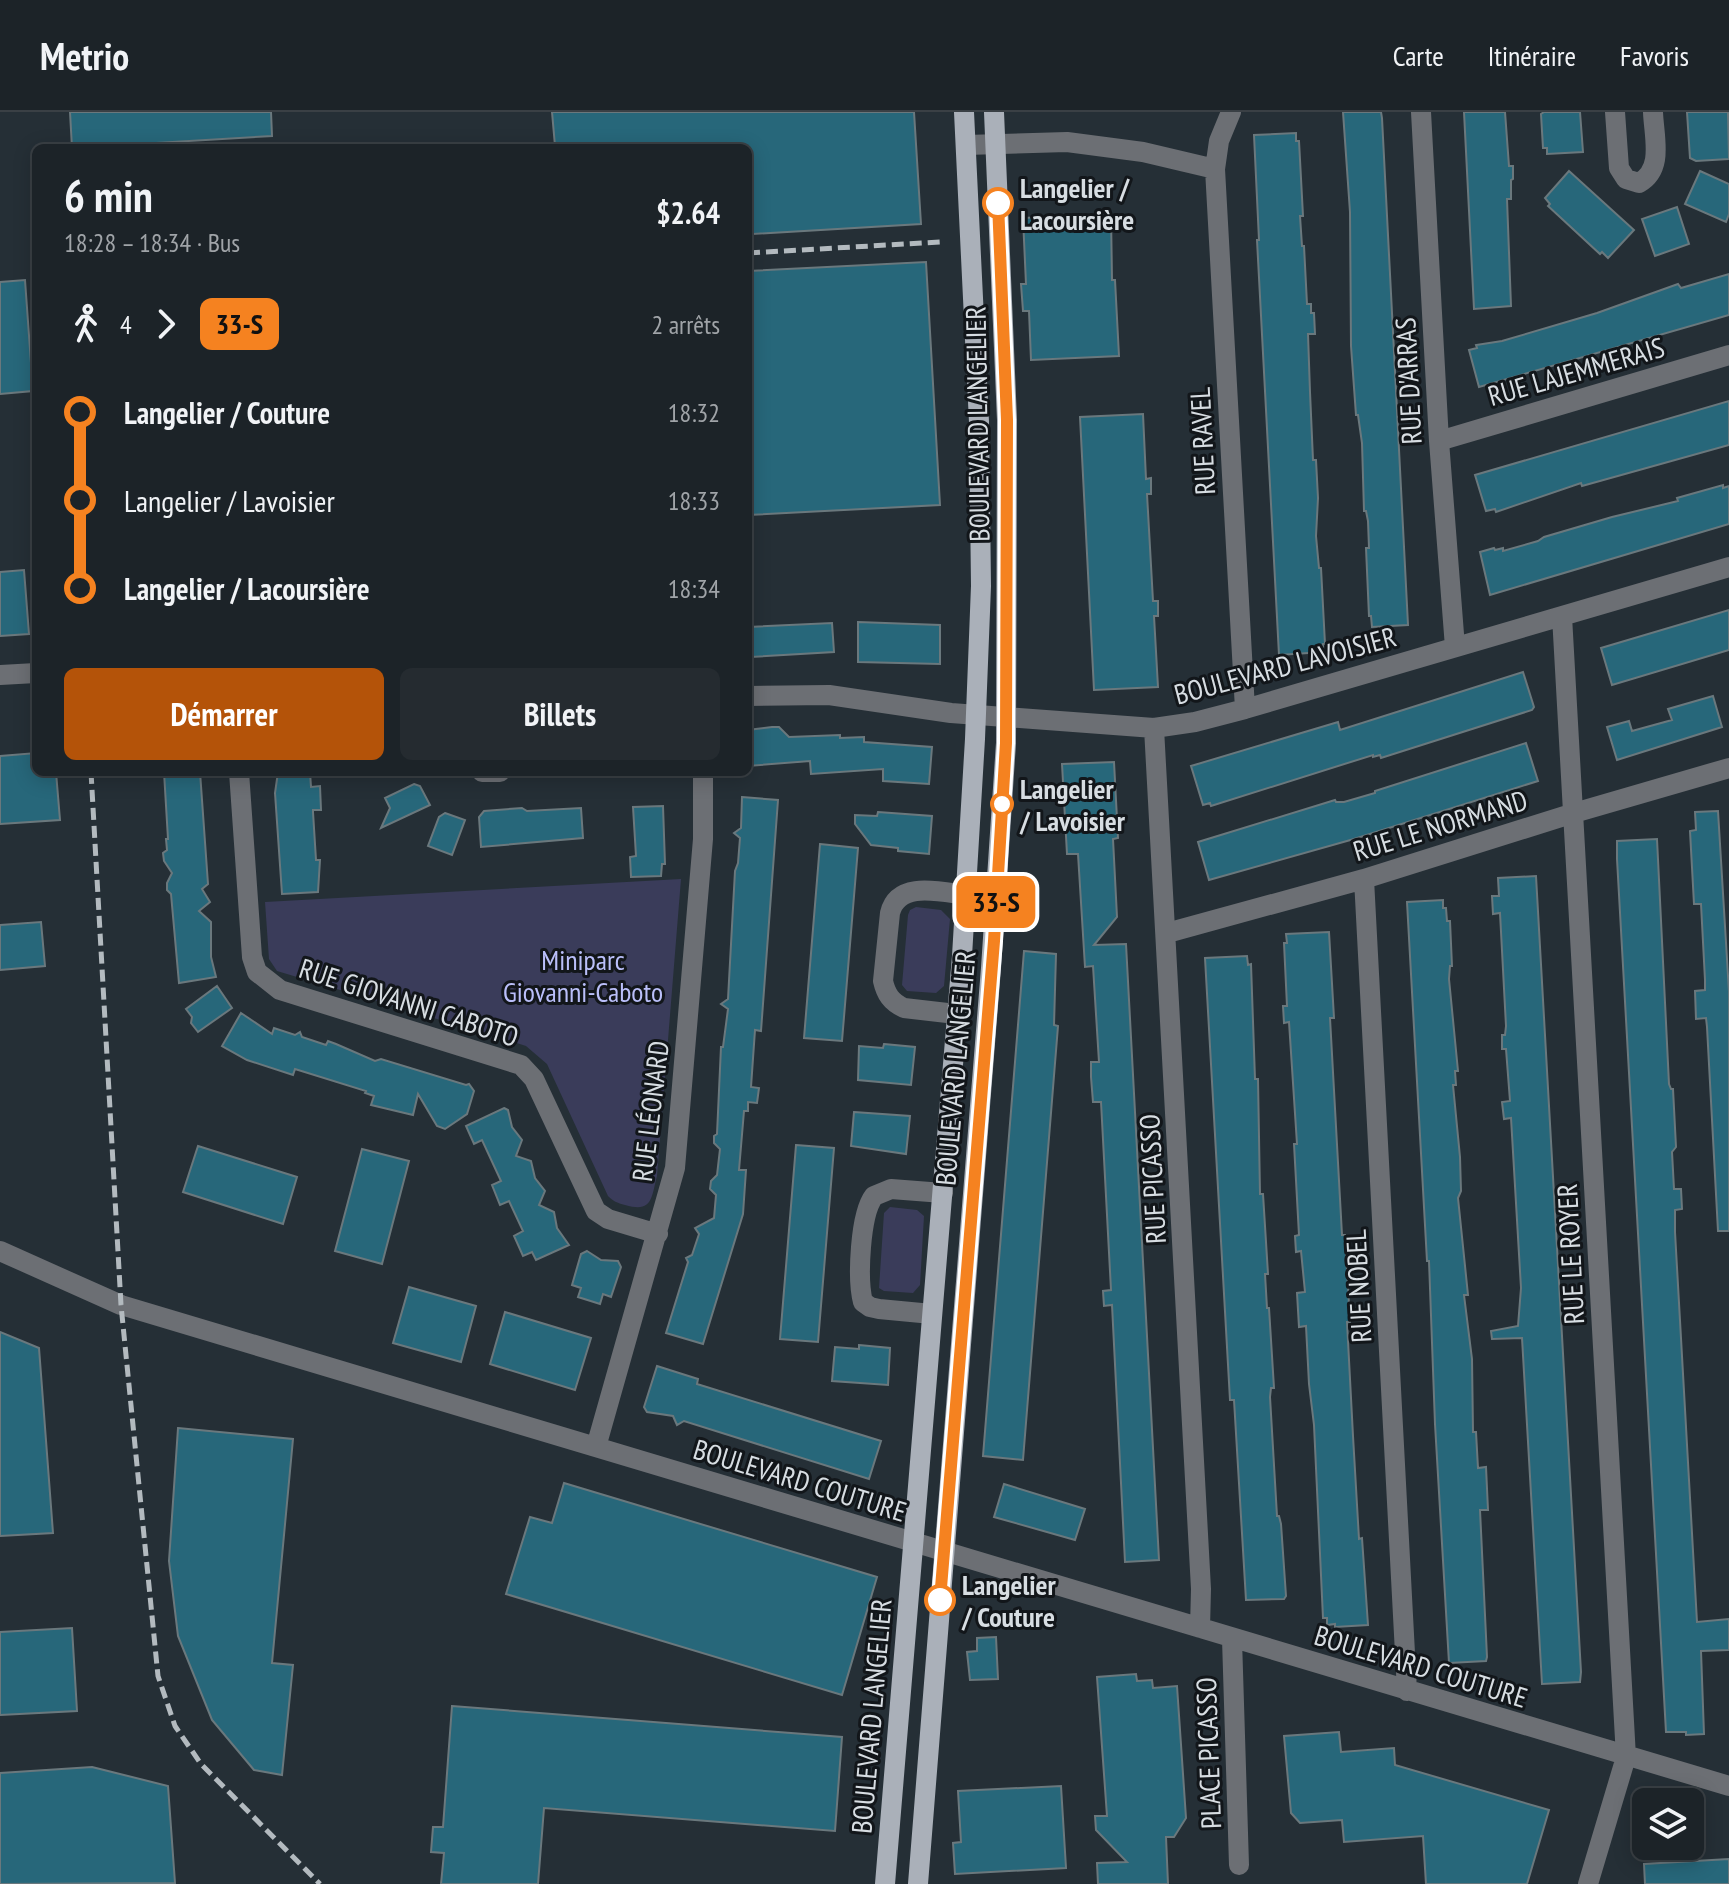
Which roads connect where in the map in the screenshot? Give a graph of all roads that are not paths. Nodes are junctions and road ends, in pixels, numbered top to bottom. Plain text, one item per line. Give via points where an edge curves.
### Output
1 (964, 112) edge
2 (994, 112) edge
3 (1231, 112) edge
4 (1421, 112) edge
5 (1615, 112) edge
6 (1653, 112) edge
7 (996, 143) junction
8 (966, 145) junction
9 (1215, 169) junction
10 (1729, 355) edge
11 (1439, 441) junction
12 (1729, 567) edge
13 (1562, 616) junction
14 (1455, 647) junction
15 (32, 673) edge
16 (0, 675) edge
17 (752, 696) edge
18 (1245, 709) junction
19 (976, 715) junction
20 (1007, 718) junction
21 (1154, 728) junction
22 (1729, 768) edge
23 (239, 776) edge
24 (703, 776) edge
25 (1574, 813) junction
26 (1364, 879) junction
27 (966, 895) junction
28 (1167, 933) junction
29 (956, 1014) junction
30 (943, 1193) junction
31 (658, 1234) junction
32 (0, 1251) edge
33 (932, 1314) junction
34 (596, 1447) junction
35 (914, 1543) junction
36 (943, 1552) junction
37 (1200, 1628) junction
38 (1232, 1639) junction
39 (1407, 1691) junction
40 (1626, 1757) junction
41 (1729, 1786) edge
42 (1239, 1865) dead end
43 (885, 1884) edge
44 (918, 1884) edge
45 (1588, 1884) edge

1 - 8 main road, BOULEVARD LANGELIER
2 - 7 main road, BOULEVARD LANGELIER
3 - 9 street, RUE RAVEL
4 - 11 street, RUE D'ARRAS
5 - 6 street via 1619,168 1626,179 1639,183 1656,166
7 - 8 street
7 - 9 street via 1067,142
7 - 20 main road, BOULEVARD LANGELIER via 1007,420
8 - 19 main road, BOULEVARD LANGELIER via 979,422
9 - 18 street, RUE RAVEL
10 - 11 street, RUE LAJEMMERAIS
11 - 14 street, RUE D'ARRAS
12 - 13 street, BOULEVARD LAVOISIER
13 - 14 street, BOULEVARD LAVOISIER
13 - 25 street, RUE LE ROYER
14 - 18 street, BOULEVARD LAVOISIER
15 - 16 street
17 - 19 street, BOULEVARD LAVOISIER via 844,696
18 - 21 street, BOULEVARD LAVOISIER
19 - 20 street, BOULEVARD LAVOISIER
19 - 27 main road, BOULEVARD LANGELIER
20 - 21 street, BOULEVARD LAVOISIER
20 - 36 main road, BOULEVARD LANGELIER via 994,941
21 - 28 street, RUE PICASSO
22 - 25 street, RUE LE NORMAND
23 - 31 street, RUE GIOVANNI CABOTO via 257,972 280,990 521,1065 538,1087 596,1211
24 - 31 street, RUE LÉONARD via 703,839 680,1134
25 - 26 street, RUE LE NORMAND
25 - 40 street, RUE LE ROYER
26 - 28 street, RUE LE NORMAND
26 - 39 street, RUE NOBEL
27 - 29 main road, BOULEVARD LANGELIER
27 - 29 street, BOULEVARD LANGELIER via 918,890 892,903 883,981 904,1008
28 - 37 street, RUE PICASSO
29 - 30 main road, BOULEVARD LANGELIER
30 - 33 main road, BOULEVARD LANGELIER
30 - 33 street, BOULEVARD LANGELIER via 891,1189 874,1196 865,1214 863,1302 879,1309
31 - 34 street, RUE LÉONARD
32 - 34 street, BOULEVARD COUTURE via 121,1305
33 - 35 main road, BOULEVARD LANGELIER
34 - 35 street, BOULEVARD COUTURE
35 - 36 street, BOULEVARD COUTURE
35 - 43 main road, BOULEVARD LANGELIER
36 - 37 street, BOULEVARD COUTURE
36 - 44 main road, BOULEVARD LANGELIER
37 - 38 street, BOULEVARD COUTURE
38 - 39 street, BOULEVARD COUTURE
38 - 42 street, PLACE PICASSO
39 - 40 street, BOULEVARD COUTURE
40 - 41 street, BOULEVARD COUTURE
40 - 45 street, RUE LE ROYER

